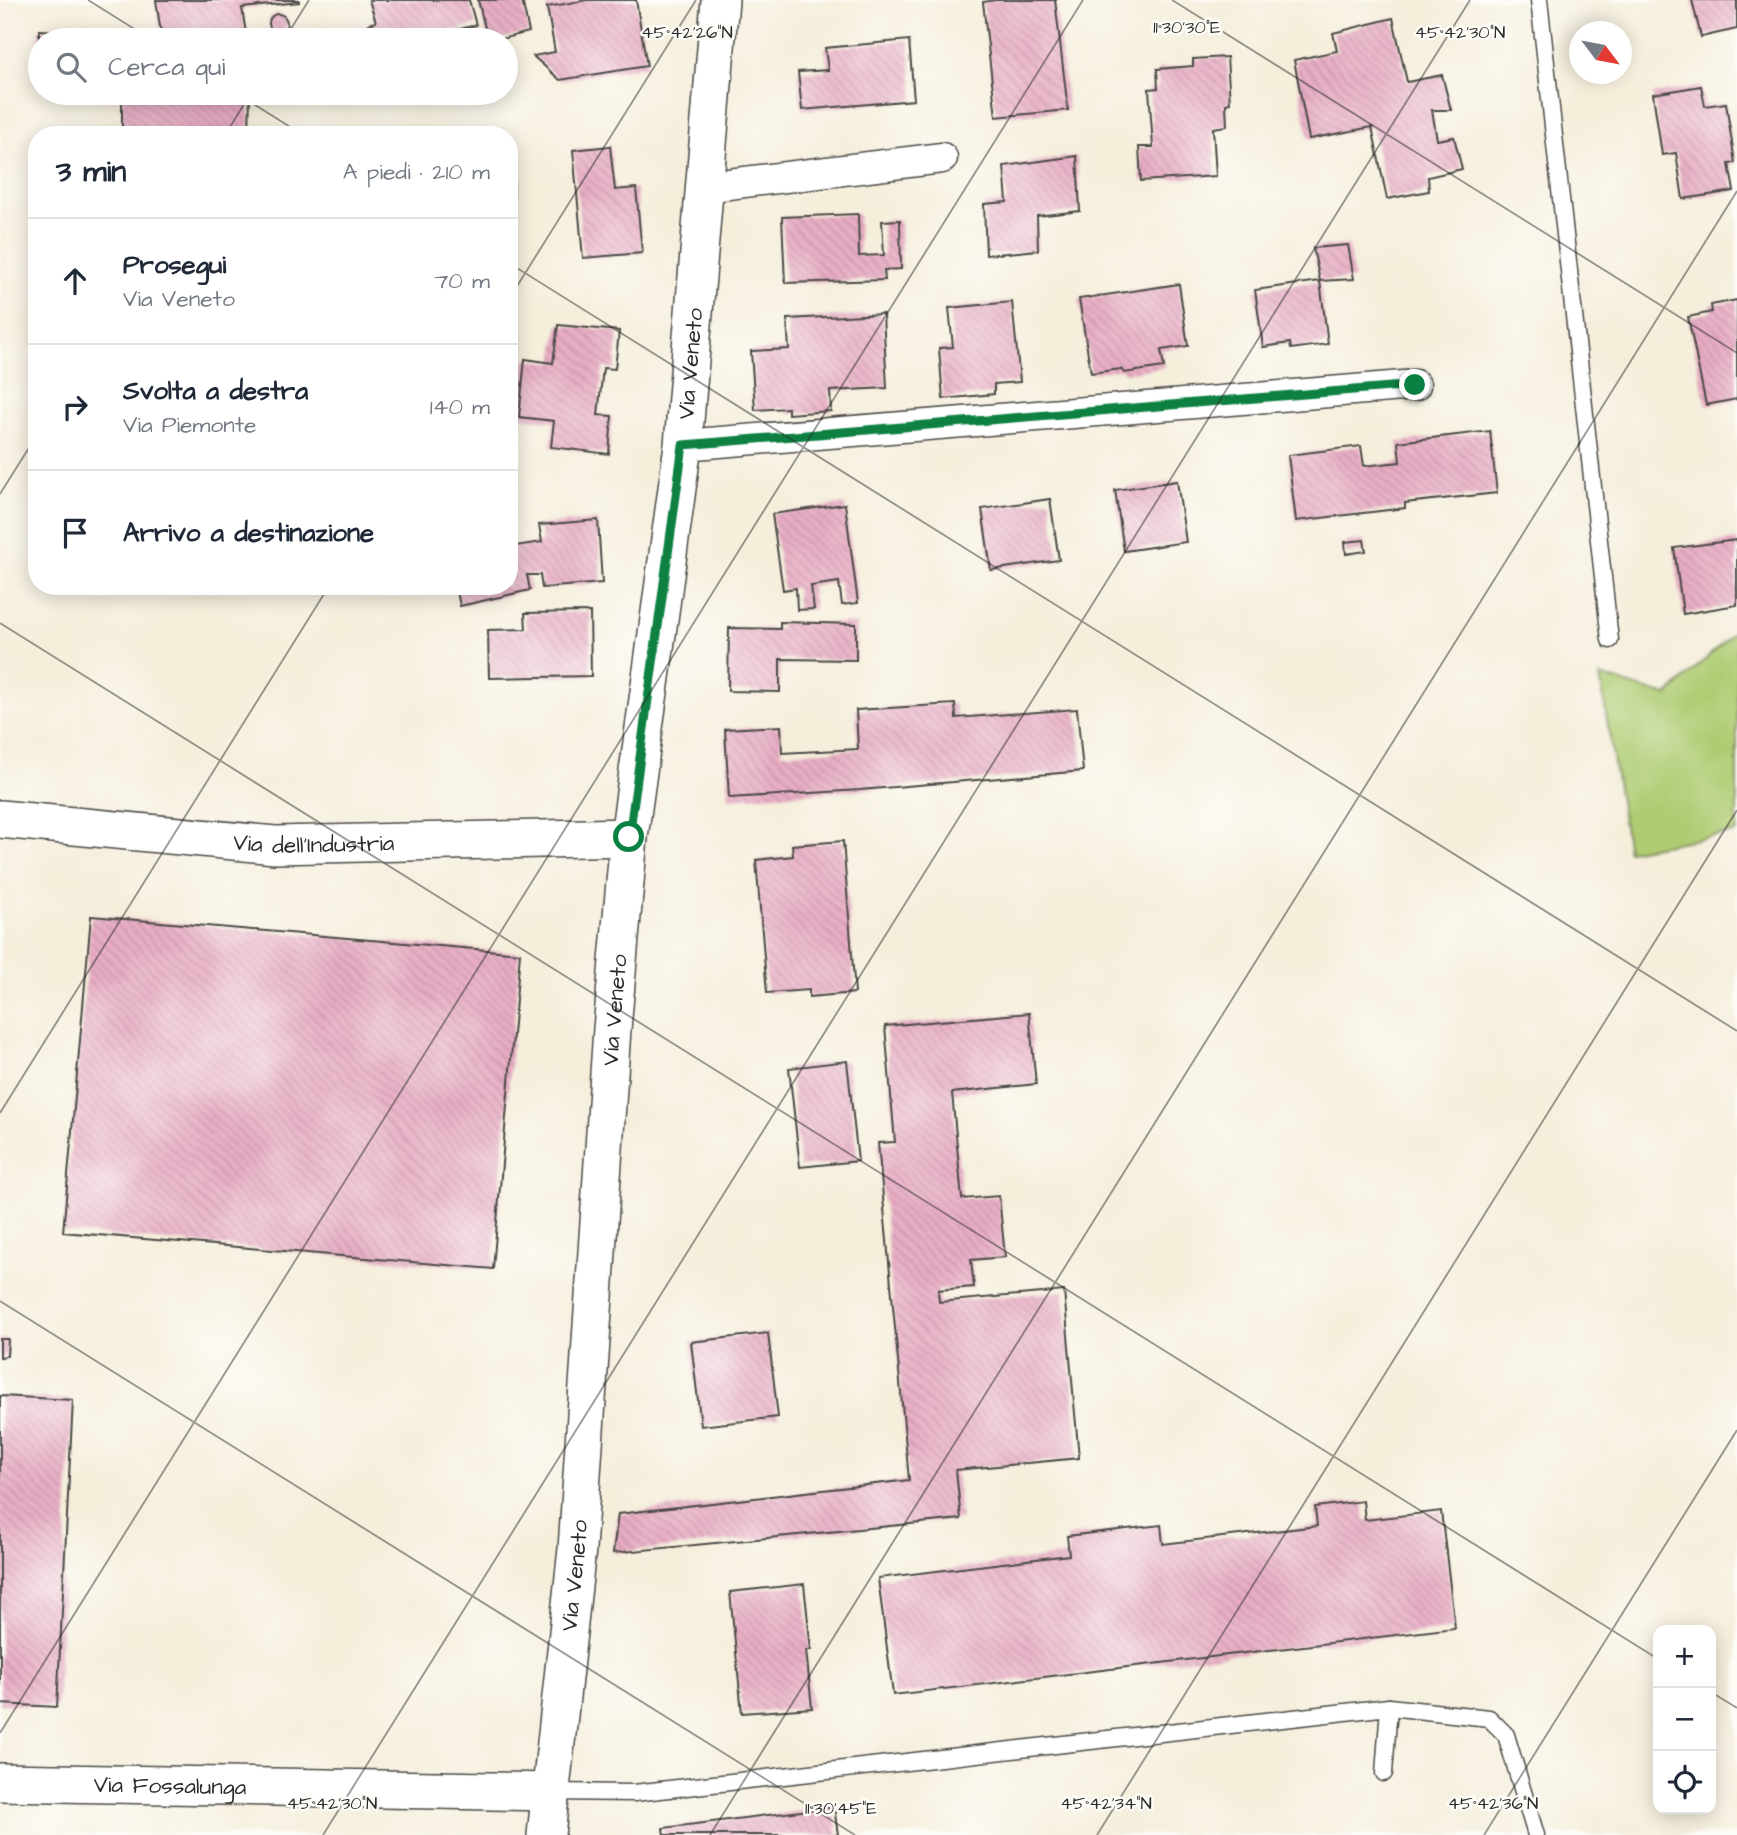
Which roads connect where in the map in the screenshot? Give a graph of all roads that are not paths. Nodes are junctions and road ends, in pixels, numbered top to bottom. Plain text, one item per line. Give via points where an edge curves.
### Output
1 (720, 0) edge
2 (1539, 0) edge
3 (942, 158) dead end
4 (704, 187) junction
5 (1415, 385) dead end
6 (683, 445) junction
7 (1610, 640) dead end
8 (0, 819) edge
9 (629, 837) junction
10 (1389, 1707) junction
11 (1384, 1773) dead end
12 (0, 1782) edge
13 (549, 1792) junction
14 (546, 1835) edge
15 (1536, 1835) edge

1 - 4 street, Via Veneto
2 - 7 lane
3 - 4 street
4 - 6 street, Via Veneto
5 - 6 street
6 - 9 street, Via Veneto
8 - 9 street, Via dell'Industria via 275,845
9 - 13 street, Via Veneto via 577,1549
10 - 11 lane
10 - 13 lane via 635,1793
10 - 15 lane via 1489,1718 1506,1735
12 - 13 street, Via Fossalunga
13 - 14 street, Via Veneto

